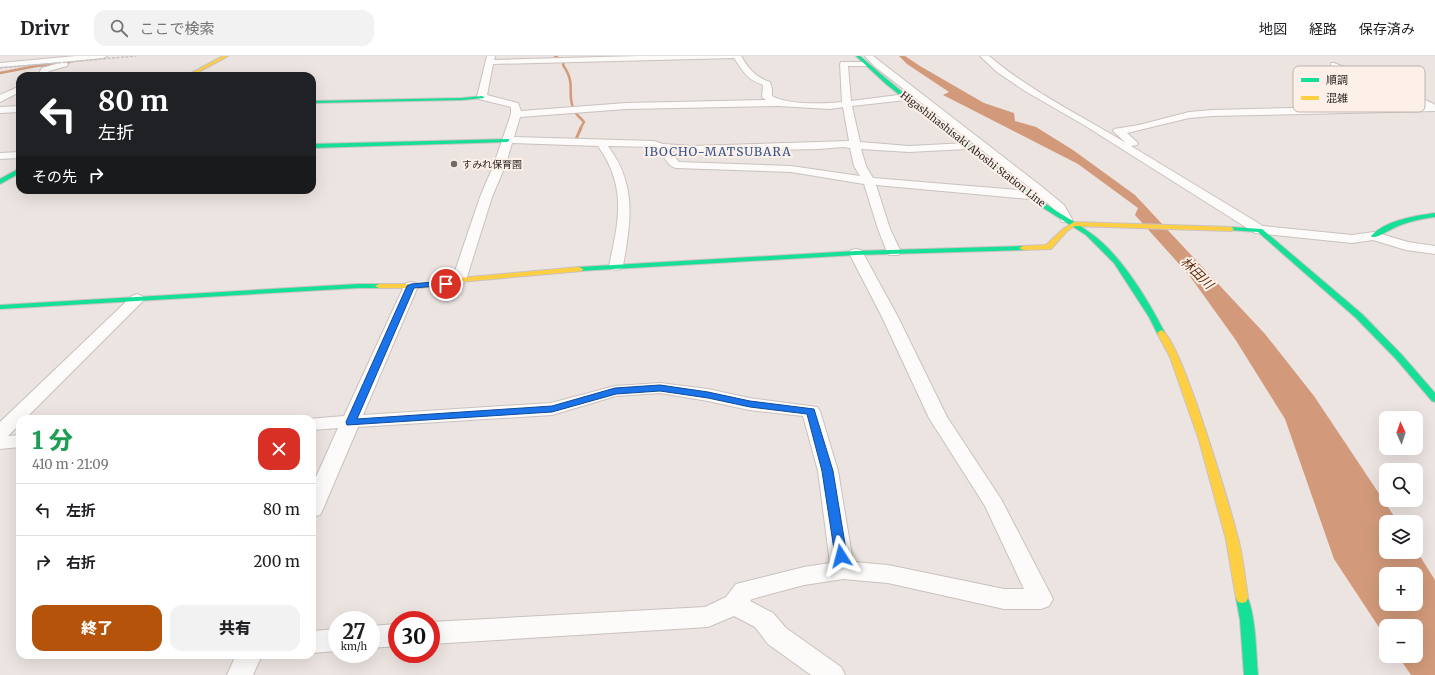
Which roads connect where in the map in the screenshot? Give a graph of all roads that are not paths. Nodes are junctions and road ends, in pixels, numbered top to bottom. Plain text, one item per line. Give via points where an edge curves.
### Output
1 (102, 56) edge
2 (226, 56) edge
3 (735, 56) edge
4 (858, 56) edge
5 (984, 56) edge
6 (84, 57) edge
7 (491, 59) edge
8 (867, 60) edge
9 (0, 64) edge
10 (45, 72) edge
11 (196, 72) edge
12 (16, 91) edge
13 (906, 96) junction
14 (482, 97) junction
15 (0, 99) edge
16 (316, 102) edge
17 (778, 103) junction
18 (847, 104) junction
19 (1425, 104) edge
20 (1425, 108) edge
21 (0, 110) edge
22 (16, 110) edge
23 (1293, 111) edge
24 (516, 114) junction
25 (507, 140) junction
26 (601, 143) junction
27 (856, 144) junction
28 (316, 146) edge
29 (789, 146) junction
30 (967, 146) junction
31 (662, 147) junction
32 (16, 155) edge
33 (0, 156) edge
34 (801, 170) junction
35 (16, 172) edge
36 (868, 181) junction
37 (0, 182) edge
38 (1030, 195) junction
39 (1435, 215) edge
40 (1070, 222) junction
41 (1260, 230) junction
42 (1374, 236) junction
43 (1435, 250) edge
44 (894, 252) junction
45 (856, 253) junction
46 (616, 266) junction
47 (459, 280) junction
48 (411, 286) junction
49 (137, 299) junction
50 (0, 307) edge
51 (1435, 399) edge
52 (18, 415) edge
53 (16, 417) edge
54 (351, 422) junction
55 (316, 424) edge
56 (0, 433) edge
57 (16, 441) edge
58 (0, 443) edge
59 (316, 501) edge
60 (844, 570) junction
61 (735, 604) junction
62 (440, 632) edge
63 (328, 641) edge
64 (316, 642) edge
65 (247, 659) edge
66 (240, 675) edge
67 (832, 675) edge
68 (1251, 675) edge

1 - 6 street
2 - 11 street
3 - 7 street
3 - 17 street via 746,73 767,84 766,97
4 - 8 street, Higashihashisaki Aboshi Station Line
5 - 41 street via 1028,89
6 - 9 street
6 - 10 street via 72,63 53,66
7 - 14 street
8 - 13 street, Higashihashisaki Aboshi Station Line
8 - 18 street via 844,64
8 - 40 street via 882,68 1037,188 1060,208
12 - 15 street
13 - 18 street
13 - 30 street, Higashihashisaki Aboshi Station Line
14 - 16 street
14 - 24 street via 514,105
17 - 18 street via 830,106
17 - 24 street via 626,106
18 - 27 street
19 - 20 street via 1435,108
21 - 22 street
23 - 41 street via 1189,115 1118,131 1130,141 1222,196
24 - 25 street
25 - 26 street
25 - 28 street
25 - 47 street
26 - 31 street via 654,144
26 - 46 street via 616,163 626,207
27 - 29 street
27 - 30 street via 909,149
27 - 36 street via 860,166
29 - 31 street
29 - 34 street
30 - 38 street, Higashihashisaki Aboshi Station Line
31 - 34 street via 676,165
32 - 33 street
34 - 36 street
35 - 37 street
36 - 38 street
36 - 44 street
38 - 40 street, Higashihashisaki Aboshi Station Line
39 - 42 street via 1401,221
40 - 41 street
40 - 44 street via 1048,247
40 - 68 street, Higashihashisaki Aboshi Station Line via 1088,234 1117,262 1153,317 1174,357 1204,440 1232,539 1246,620
41 - 42 street via 1352,239
41 - 51 street via 1359,316
42 - 43 street via 1406,246
44 - 45 street
45 - 46 street
45 - 60 street via 938,418 994,504 1041,599 1004,599 888,574
46 - 47 street
47 - 48 street via 446,284
48 - 49 street via 358,286
48 - 54 street
49 - 50 street
49 - 52 street
53 - 56 street
54 - 55 street
54 - 59 street
54 - 60 street via 552,409 615,391 660,388 750,404 811,411 828,471
57 - 58 street
60 - 61 street via 804,576 744,592
61 - 62 street via 708,617
61 - 67 street via 764,620 777,636
63 - 64 street
65 - 66 street

